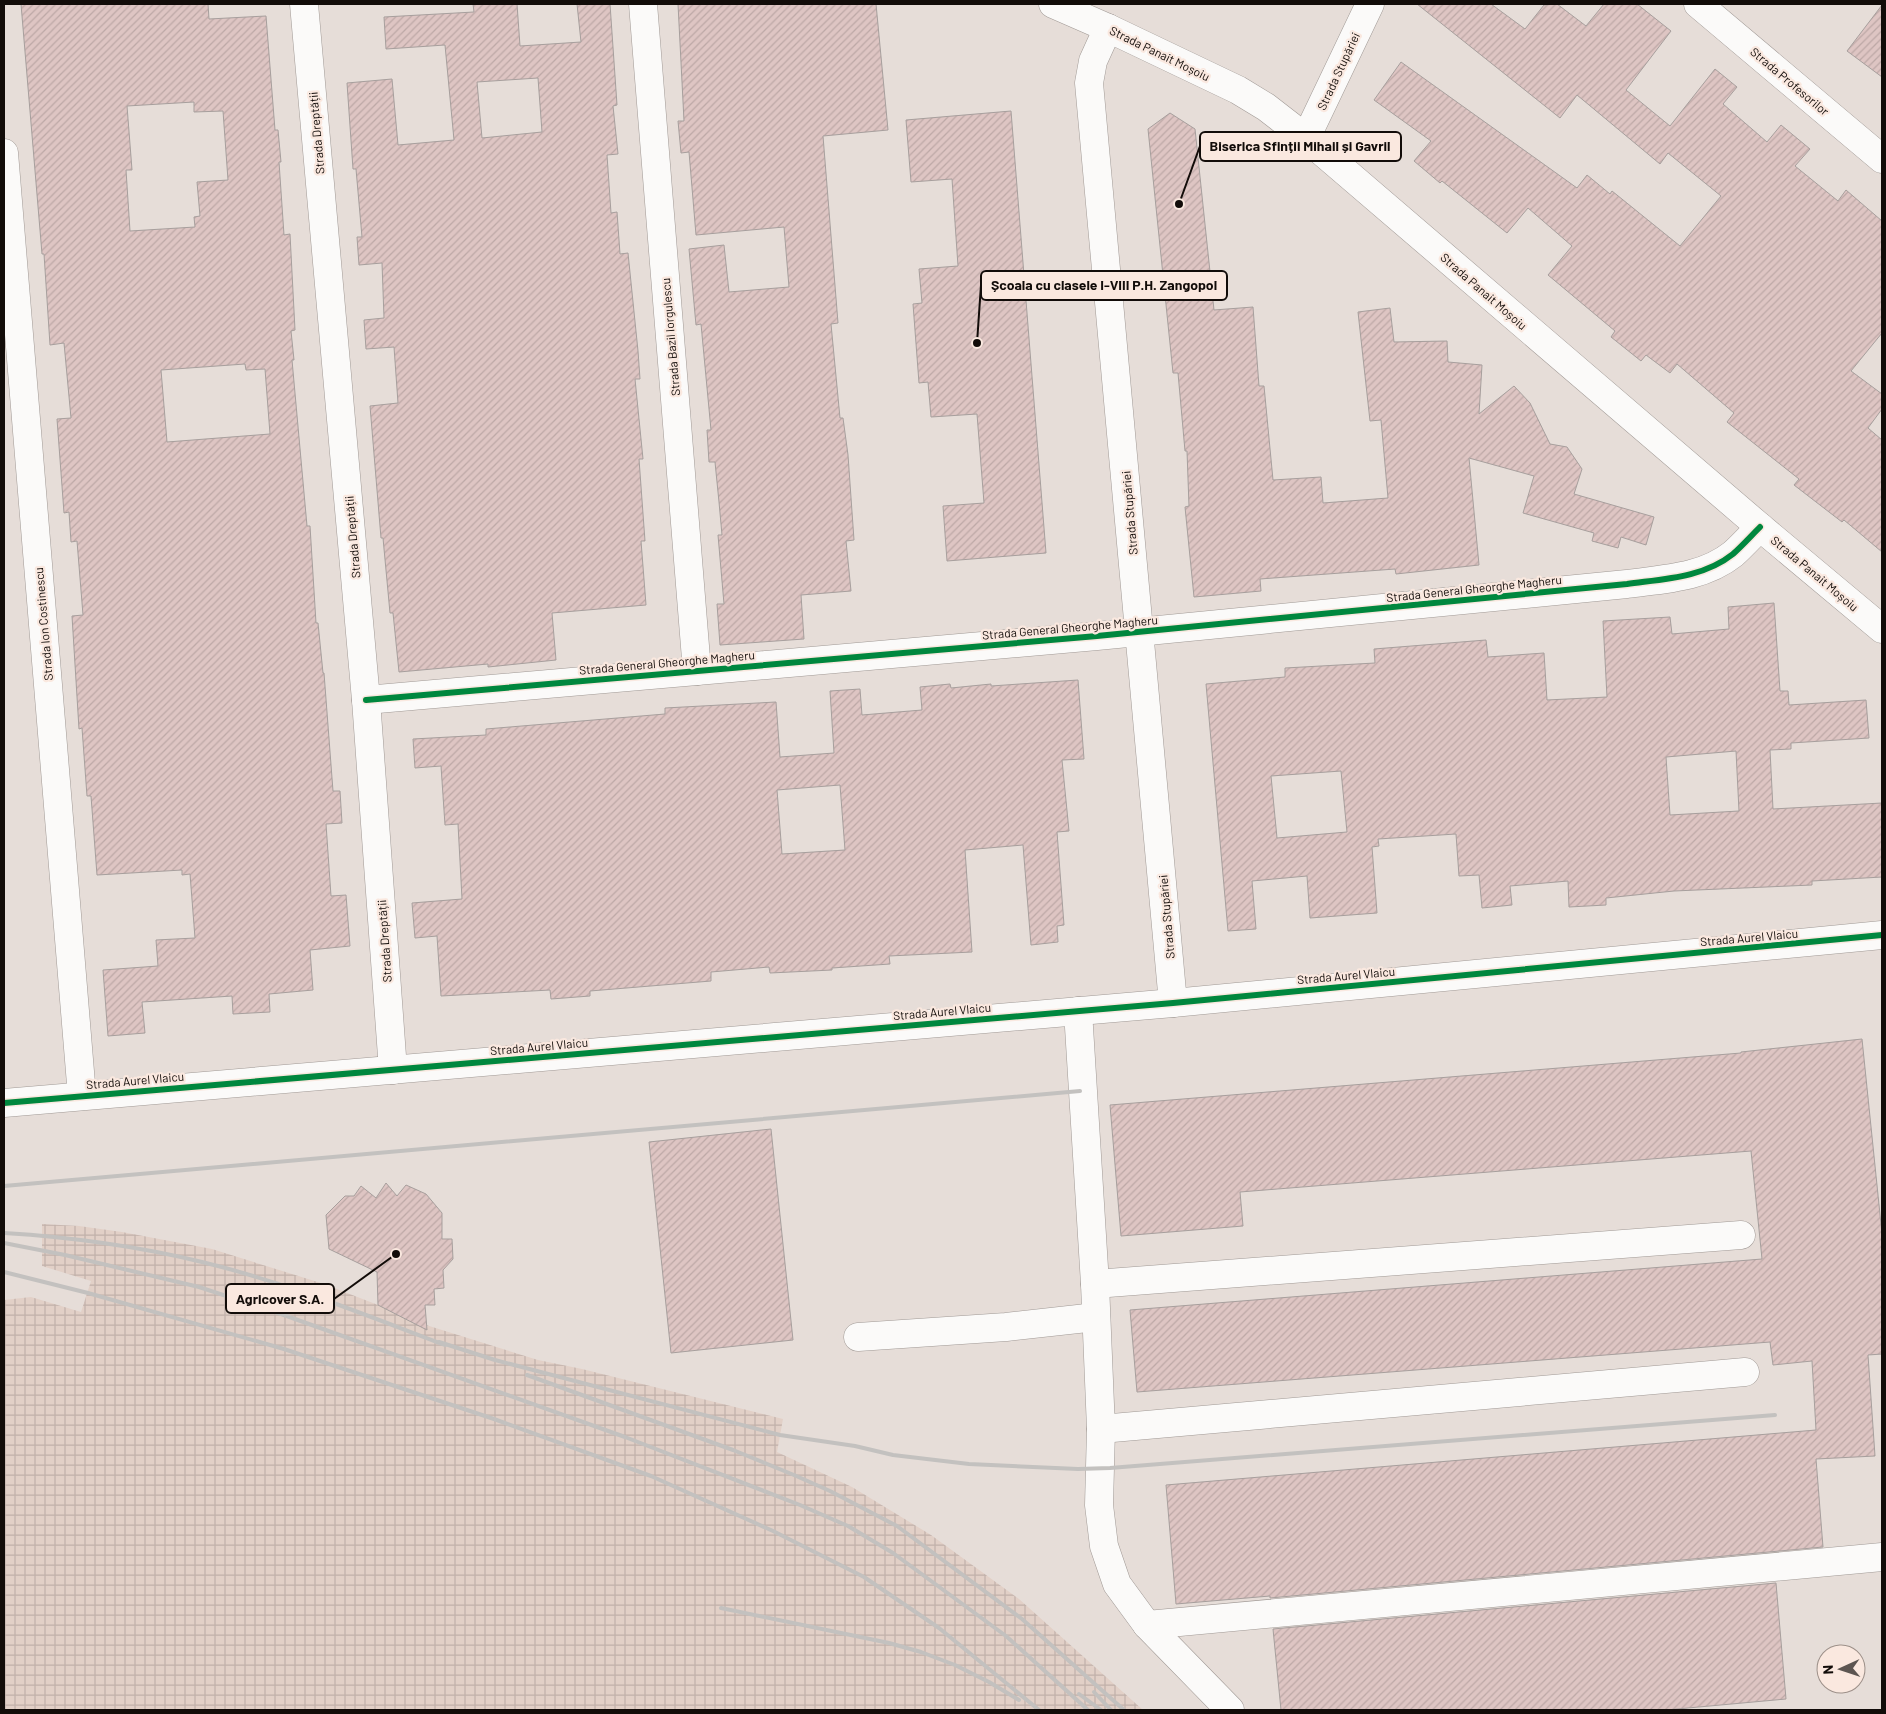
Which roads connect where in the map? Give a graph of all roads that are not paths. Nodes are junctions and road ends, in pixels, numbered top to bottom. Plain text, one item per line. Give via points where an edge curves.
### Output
1 (304, 4) edge
2 (643, 4) edge
3 (1053, 4) edge
4 (1370, 4) edge
5 (1698, 4) edge
6 (1108, 28) junction
7 (1306, 138) junction
8 (4, 153) edge
9 (1882, 159) edge
10 (1760, 527) junction
11 (1882, 630) edge
12 (1139, 632) junction
13 (698, 671) junction
14 (366, 700) junction
15 (1882, 935) edge
16 (1173, 1003) junction
17 (1078, 1011) junction
18 (393, 1070) junction
19 (82, 1096) junction
20 (4, 1103) edge
21 (1741, 1235) dead end
22 (1095, 1284) junction
23 (1096, 1317) junction
24 (858, 1337) dead end
25 (1745, 1372) dead end
26 (1101, 1429) junction
27 (1882, 1557) edge
28 (1147, 1625) junction
29 (1230, 1710) edge

1 - 14 street, Strada Dreptății
2 - 13 street, Strada Bazil Iorgulescu
3 - 6 street, Strada Panait Moșoiu
4 - 7 street, Strada Stupăriei
5 - 9 street, Strada Profesorilor
6 - 7 street, Strada Panait Moșoiu via 1238,90
6 - 12 street, Strada Stupăriei via 1092,61 1089,83
7 - 10 street, Strada Panait Moșoiu
8 - 19 street, Strada Ion Costinescu
10 - 11 street, Strada Panait Moșoiu
10 - 12 street, Strada General Gheorghe Magheru via 1719,564 1675,578
12 - 13 street, Strada General Gheorghe Magheru
12 - 16 street, Strada Stupăriei
13 - 14 street, Strada General Gheorghe Magheru
14 - 18 street, Strada Dreptății
15 - 16 street, Strada Aurel Vlaicu
16 - 17 street, Strada Aurel Vlaicu
17 - 18 street, Strada Aurel Vlaicu
17 - 22 street
18 - 19 street, Strada Aurel Vlaicu
19 - 20 street, Strada Aurel Vlaicu
21 - 22 street
22 - 23 street
23 - 24 street
23 - 26 street
25 - 26 street
26 - 28 street via 1099,1505 1104,1546 1117,1584
27 - 28 street
28 - 29 street

